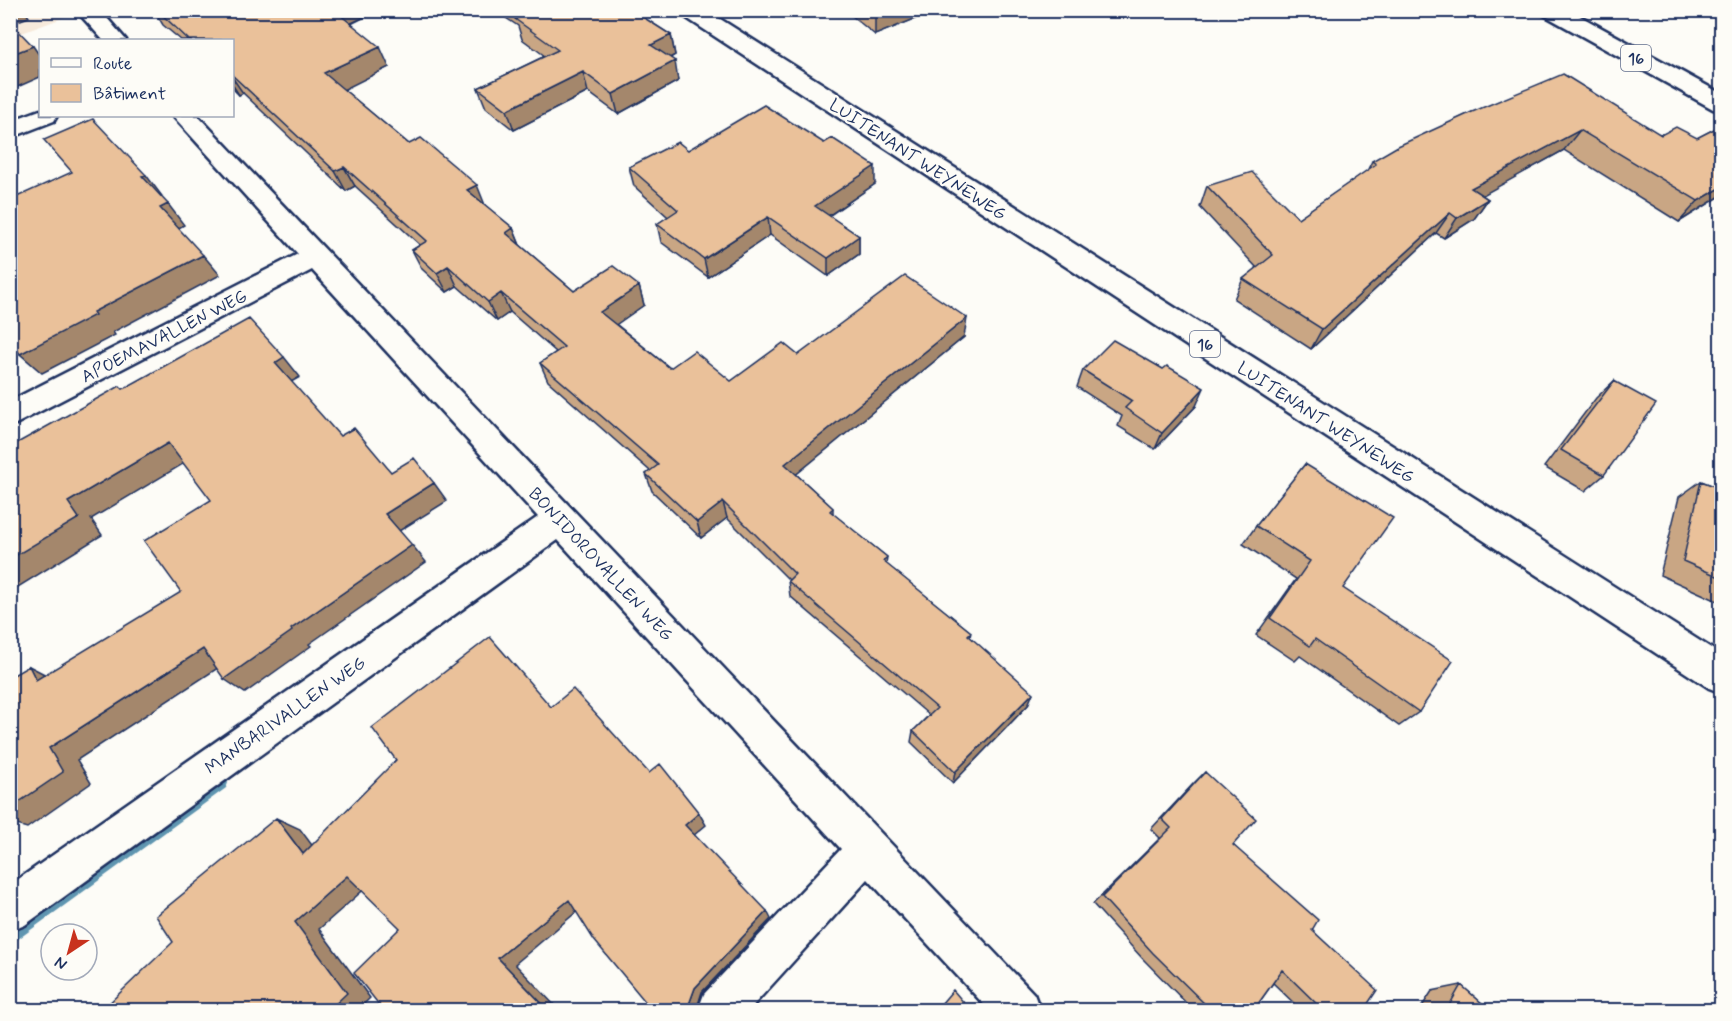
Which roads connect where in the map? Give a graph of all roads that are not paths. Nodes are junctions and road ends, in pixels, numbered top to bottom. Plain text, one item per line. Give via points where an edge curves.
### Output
1 (87, 10) edge
2 (690, 10) edge
3 (1552, 10) edge
4 (114, 39) edge
5 (1722, 104) edge
6 (42, 117) edge
7 (186, 117) edge
8 (10, 130) edge
9 (317, 256) junction
10 (10, 415) edge
11 (560, 520) junction
12 (1722, 676) edge
13 (867, 850) junction
14 (10, 910) edge
15 (720, 1011) edge
16 (1018, 1011) edge

1 - 4 street
2 - 12 street, LUITENANT WEYNEWEG / 16
3 - 5 street, 16
6 - 8 street
7 - 9 street, BONIDOROVALLEN WEG
9 - 10 street, APOEMAVALLEN WEG
9 - 11 street, BONIDOROVALLEN WEG
11 - 13 street, BONIDOROVALLEN WEG
11 - 14 street, MANBARIVALLEN WEG
13 - 15 street
13 - 16 street, BONIDOROVALLEN WEG

